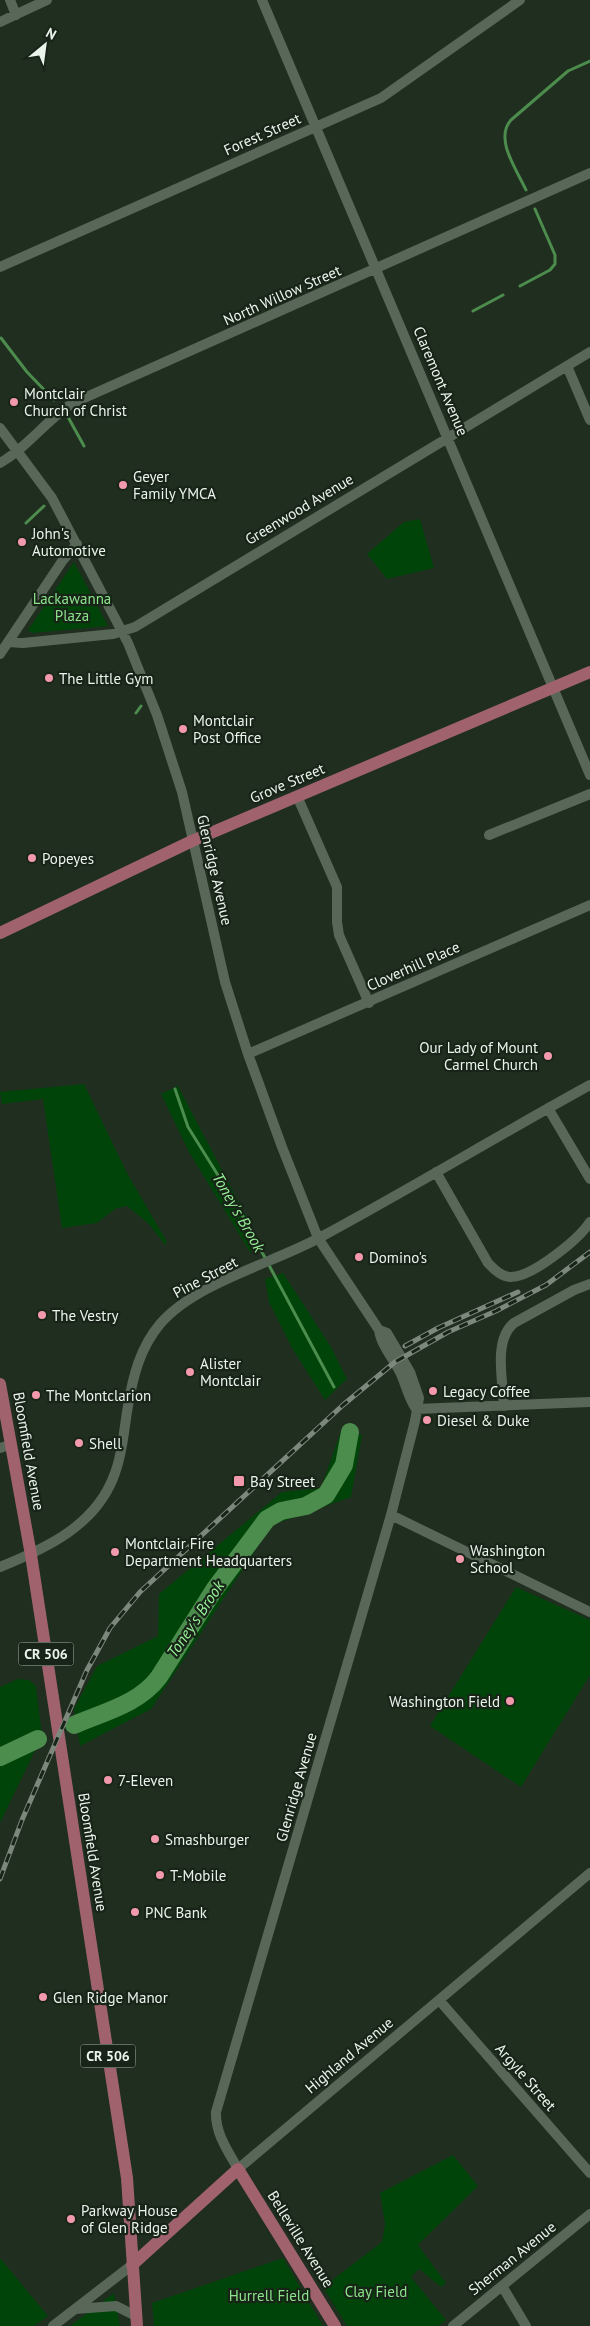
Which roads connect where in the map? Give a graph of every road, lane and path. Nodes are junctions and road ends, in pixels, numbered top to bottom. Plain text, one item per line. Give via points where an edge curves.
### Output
1 (10, 0) edge
2 (47, 0) edge
3 (262, 0) edge
4 (520, 0) edge
5 (16, 14) junction
6 (0, 22) edge
7 (316, 126) junction
8 (590, 173) edge
9 (0, 267) edge
10 (377, 270) junction
11 (590, 352) edge
12 (567, 366) junction
13 (590, 420) edge
14 (0, 428) edge
15 (448, 436) junction
16 (18, 451) junction
17 (0, 463) edge
18 (77, 544) junction
19 (123, 632) junction
20 (8, 642) junction
21 (0, 654) edge
22 (590, 672) edge
23 (553, 688) junction
24 (590, 775) edge
25 (590, 794) edge
26 (297, 796) junction
27 (489, 835) dead end
28 (192, 841) junction
29 (590, 905) edge
30 (0, 933) edge
31 (369, 1002) junction
32 (248, 1054) junction
33 (590, 1085) edge
34 (548, 1108) junction
35 (436, 1172) junction
36 (590, 1179) edge
37 (590, 1222) edge
38 (318, 1238) junction
39 (590, 1284) edge
40 (0, 1384) edge
41 (1, 1399) edge
42 (590, 1402) edge
43 (504, 1406) junction
44 (416, 1409) junction
45 (5, 1447) edge
46 (391, 1515) junction
47 (31, 1554) junction
48 (0, 1567) edge
49 (590, 1612) edge
50 (590, 1873) edge
51 (439, 2000) junction
52 (238, 2169) junction
53 (590, 2173) edge
54 (590, 2214) edge
55 (132, 2265) junction
56 (502, 2286) junction
57 (75, 2309) junction
58 (137, 2321) edge
59 (53, 2326) edge
60 (336, 2326) edge
61 (453, 2326) edge
62 (526, 2326) edge

1 - 5 street
2 - 5 street
3 - 7 street, Claremont Avenue
4 - 7 street, Forest Street via 381,98
5 - 6 street
7 - 9 street, Forest Street
7 - 10 street, Claremont Avenue
8 - 10 street, North Willow Street
10 - 15 street, Claremont Avenue
10 - 16 street, North Willow Street via 73,403
11 - 12 street, Greenwood Avenue
12 - 13 street
12 - 15 street, Greenwood Avenue
14 - 16 street, Glenridge Avenue
15 - 19 street, Greenwood Avenue
15 - 23 street, Claremont Avenue
16 - 17 street, North Willow Street
16 - 18 street, Glenridge Avenue via 52,498
18 - 19 street, Glenridge Avenue
18 - 20 street
19 - 20 street, Greenwood Avenue
19 - 28 street, Glenridge Avenue via 157,715 182,792
20 - 21 street
22 - 23 main road, Grove Street
23 - 24 street, Claremont Avenue
23 - 26 main road, Grove Street
25 - 27 street
26 - 28 main road, Grove Street
26 - 31 street via 337,887 339,935
28 - 30 main road, Grove Street
28 - 32 street, Glenridge Avenue via 225,982
29 - 31 street, Cloverhill Place
31 - 32 street, Cloverhill Place
32 - 38 street, Glenridge Avenue
33 - 34 street, Pine Street
34 - 35 street, Pine Street
34 - 36 street
35 - 37 street via 494,1270 510,1278 527,1274 549,1259
35 - 38 street, Pine Street
38 - 44 street, Glenridge Avenue via 379,1330 380,1339 395,1362
38 - 47 street, Pine Street via 186,1301 172,1312 140,1356 118,1464 108,1489 77,1527
39 - 43 street via 506,1330 501,1344
40 - 41 main road, Bloomfield Avenue / CR 506
41 - 45 main road, Bloomfield Avenue / CR 506
42 - 43 street
43 - 44 street
44 - 46 street, Glenridge Avenue
45 - 47 main road, Bloomfield Avenue / CR 506
46 - 49 street
46 - 52 street, Glenridge Avenue via 216,2112 219,2132
47 - 48 street, Pine Street
47 - 55 main road, Bloomfield Avenue / CR 506 via 127,2178
50 - 51 street, Highland Avenue
51 - 52 street, Highland Avenue
51 - 53 street, Argyle Street
52 - 55 main road, Highland Avenue
52 - 60 main road, Belleville Avenue
54 - 56 street, Sherman Avenue
55 - 57 street
55 - 58 main road, Bloomfield Avenue
56 - 61 street, Sherman Avenue
56 - 62 street
57 - 58 street via 116,2306
57 - 59 street

